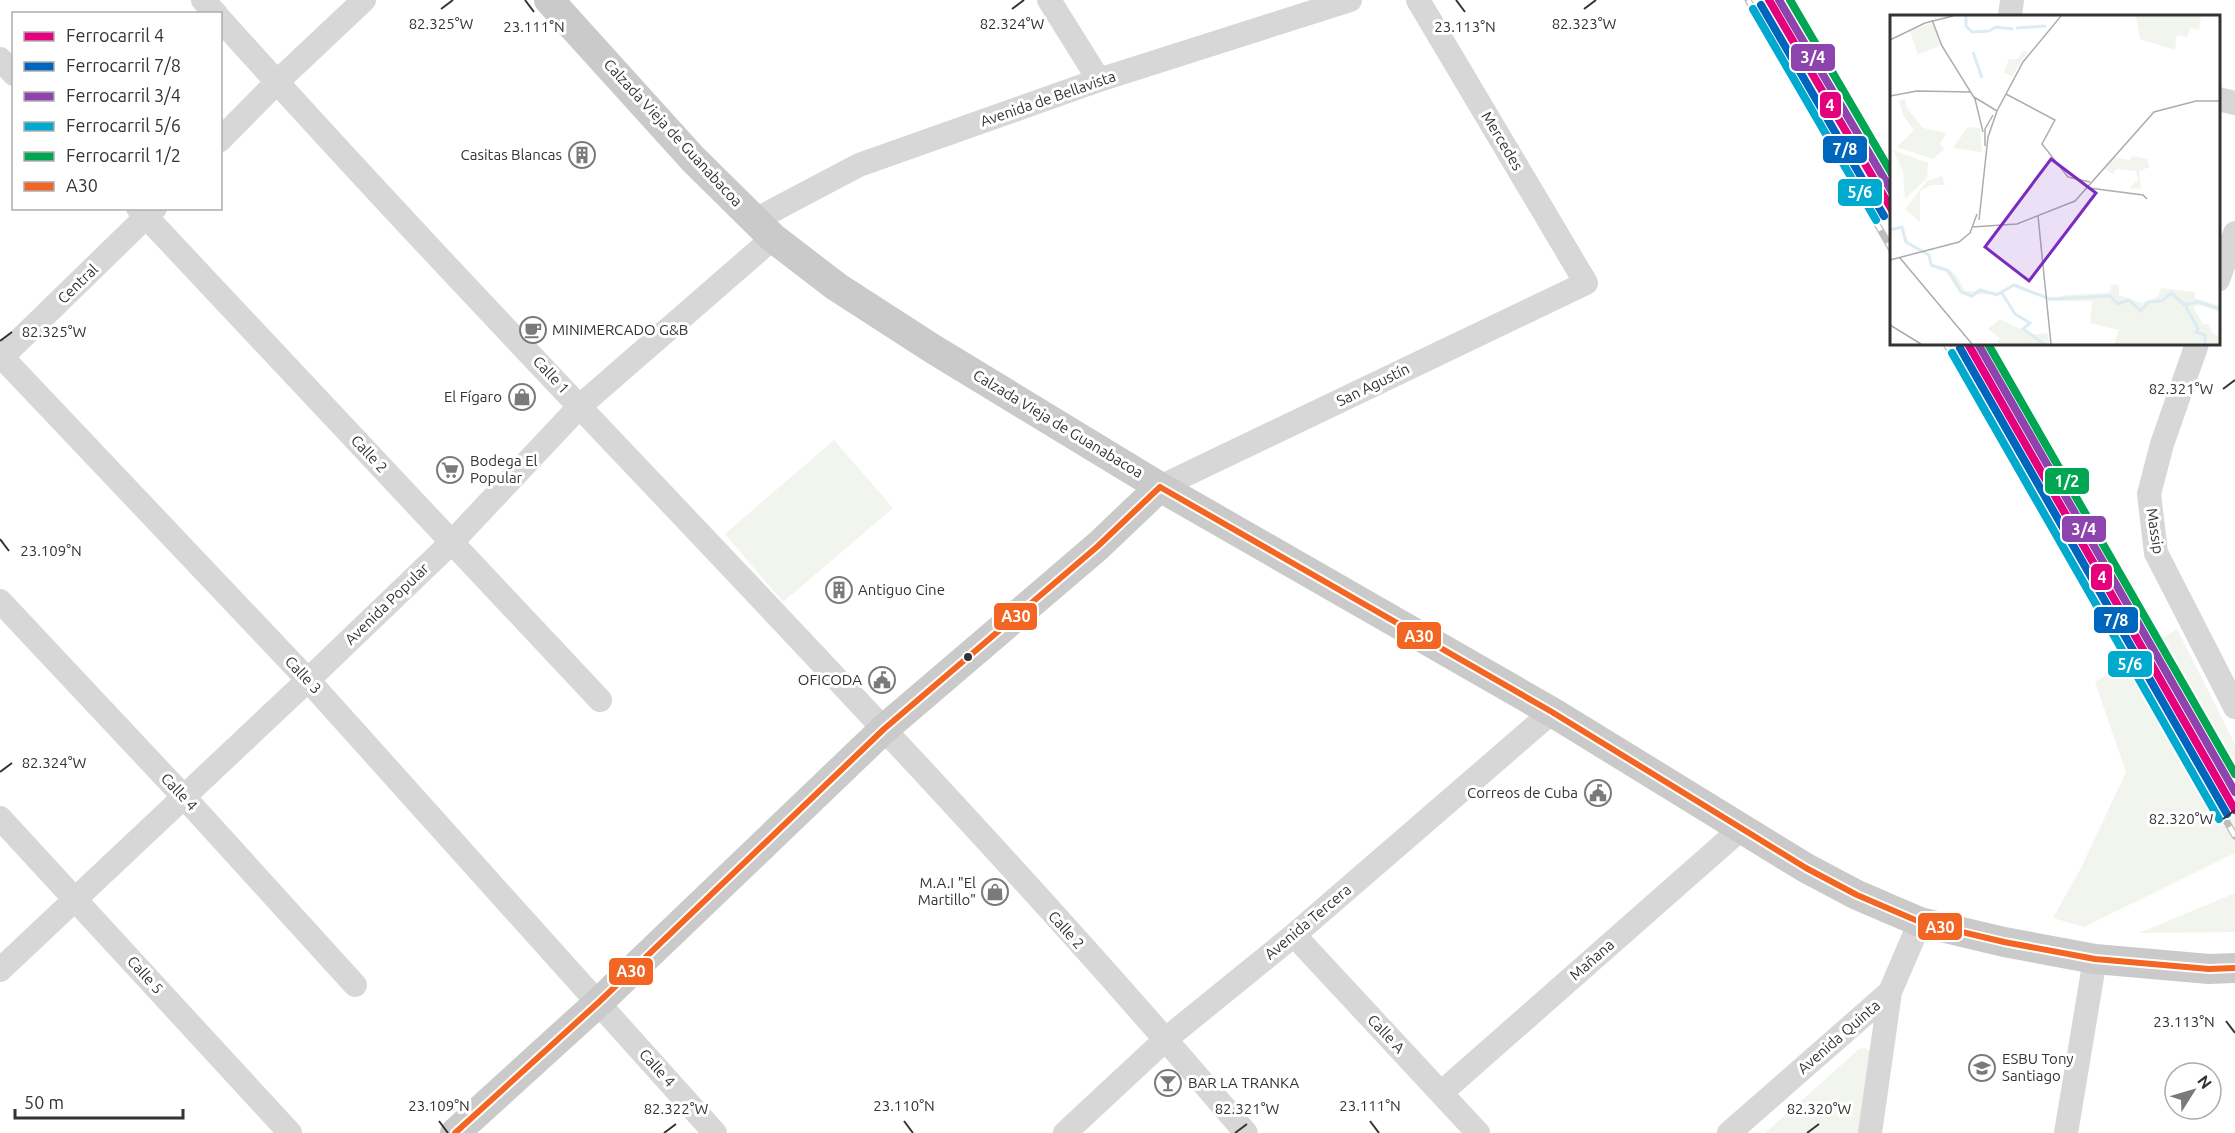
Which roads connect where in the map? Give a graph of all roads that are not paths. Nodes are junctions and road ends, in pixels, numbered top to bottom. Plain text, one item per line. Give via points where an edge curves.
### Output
1 (203, 0) edge
2 (364, 0) edge
3 (549, 0) edge
4 (1050, 0) edge
5 (1350, 0) edge
6 (1418, 0) edge
7 (2012, 0) edge
8 (214, 12) edge
9 (2010, 15) edge
10 (222, 21) edge
11 (0, 59) edge
12 (12, 72) edge
13 (1099, 80) junction
14 (277, 82) junction
15 (2220, 99) edge
16 (2235, 103) edge
17 (222, 138) edge
18 (147, 212) edge
19 (764, 229) junction
20 (2235, 233) edge
21 (2220, 274) edge
22 (1586, 283) joint
23 (2197, 345) edge
24 (1, 357) edge
25 (580, 406) junction
26 (1160, 487) junction
27 (452, 542) junction
28 (0, 601) edge
29 (308, 680) junction
30 (600, 700) dead end
31 (2235, 707) edge
32 (1552, 712) junction
33 (884, 729) junction
34 (184, 797) junction
35 (0, 818) edge
36 (1743, 827) junction
37 (75, 899) junction
38 (1920, 922) junction
39 (1294, 935) junction
40 (2095, 958) junction
41 (2235, 968) edge
42 (0, 970) edge
43 (355, 985) dead end
44 (1890, 992) junction
45 (599, 1002) junction
46 (1166, 1039) junction
47 (1441, 1093) junction
48 (290, 1133) edge
49 (455, 1133) edge
50 (715, 1133) edge
51 (1065, 1133) edge
52 (1245, 1133) edge
53 (1478, 1133) edge
54 (1730, 1133) edge
55 (1870, 1133) edge
56 (2066, 1133) edge

1 - 8 street
2 - 14 street
3 - 19 main road, Calzada Vieja de Guanabacoa via 693,159
4 - 13 street
5 - 13 street, Avenida de Bellavista
6 - 22 street, Mercedes
7 - 9 street
10 - 14 street, Calle 1
11 - 12 street
13 - 19 street, Avenida de Bellavista via 859,165
14 - 17 street
14 - 25 street, Calle 1
15 - 16 street
18 - 24 street, Central
18 - 27 street, Calle 2
19 - 25 street, Avenida Popular
19 - 26 main road, Calzada Vieja de Guanabacoa via 868,308
20 - 21 street
22 - 26 street, San Agustín
23 - 31 street, Massip via 2149,494 2156,553
24 - 29 street, Calle 3
25 - 27 street, Avenida Popular
25 - 33 street, Calle 1
26 - 32 main road, Calzada Vieja de Guanabacoa
26 - 33 main road via 1098,546
27 - 29 street, Avenida Popular
27 - 30 street, Calle 2
28 - 34 street, Calle 4
29 - 34 street, Avenida Popular
29 - 45 street, Calle 3
32 - 36 main road, Calzada Vieja de Guanabacoa
32 - 39 street, Avenida Tercera
33 - 45 main road
33 - 46 street, Calle 2
34 - 37 street, Avenida Popular
34 - 43 street, Calle 4
35 - 37 street, Calle 5
36 - 38 main road, Calzada Vieja de Guanabacoa via 1806,868
36 - 47 street, Mañana
37 - 42 street, Avenida Popular
37 - 48 street, Calle 5
38 - 40 main road, Calzada Vieja de Guanabacoa
38 - 44 street, Avenida Quinta
39 - 46 street, Avenida Tercera
39 - 47 street, Calle A
40 - 41 main road, Calzada Vieja de Guanabacoa
40 - 56 street
44 - 54 street, Avenida Quinta
44 - 55 street
45 - 49 main road
45 - 50 street, Calle 4
46 - 51 street, Avenida Tercera
46 - 52 street, Calle 2
47 - 53 street, Calle A

